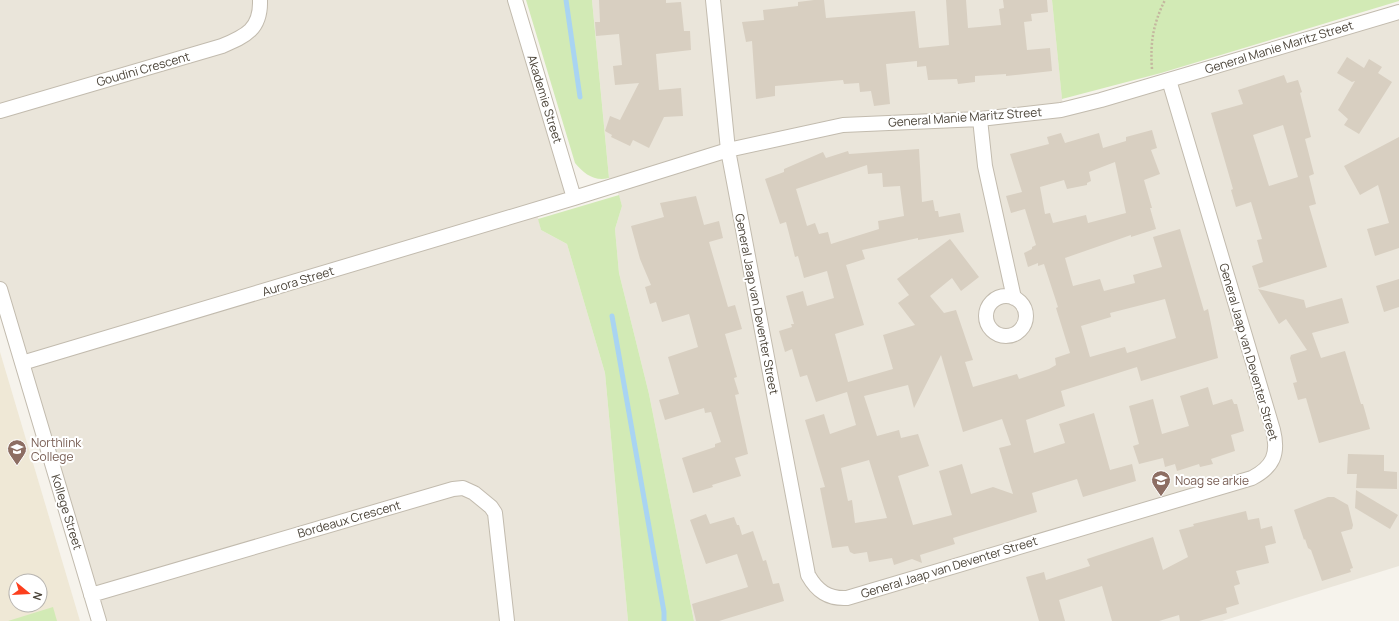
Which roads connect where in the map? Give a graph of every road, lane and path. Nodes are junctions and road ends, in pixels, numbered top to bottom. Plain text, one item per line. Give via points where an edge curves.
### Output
1 (260, 0) edge
2 (516, 0) edge
3 (713, 0) edge
4 (1165, 0) edge
5 (1399, 12) edge
6 (1169, 80) junction
7 (1153, 85) junction
8 (0, 112) edge
9 (980, 119) junction
10 (728, 150) junction
11 (574, 198) junction
12 (0, 289) edge
13 (1014, 298) dead end
14 (22, 363) junction
15 (91, 595) junction
16 (99, 621) edge
17 (507, 621) edge

1 - 8 street, Goudini Crescent via 258,22 248,34 233,42
2 - 11 street, Akademie Street
3 - 10 street, General Jaap van Deventer Street
4 - 7 path via 1156,18 1151,48
5 - 6 street, General Manie Maritz Street
6 - 7 street, General Manie Maritz Street
6 - 10 street, General Jaap van Deventer Street via 1274,430 1276,450 1268,467 1252,478 847,598 825,594 808,576
7 - 9 street, General Manie Maritz Street via 1061,110
9 - 10 street, General Manie Maritz Street via 843,125
9 - 13 street via 985,166
10 - 11 street, General Manie Maritz Street
11 - 14 street, Aurora Street
12 - 14 street, Kollege Street
14 - 15 street, Kollege Street
15 - 16 street, Kollege Street
15 - 17 street, Bordeaux Crescent via 463,488 482,498 495,513

